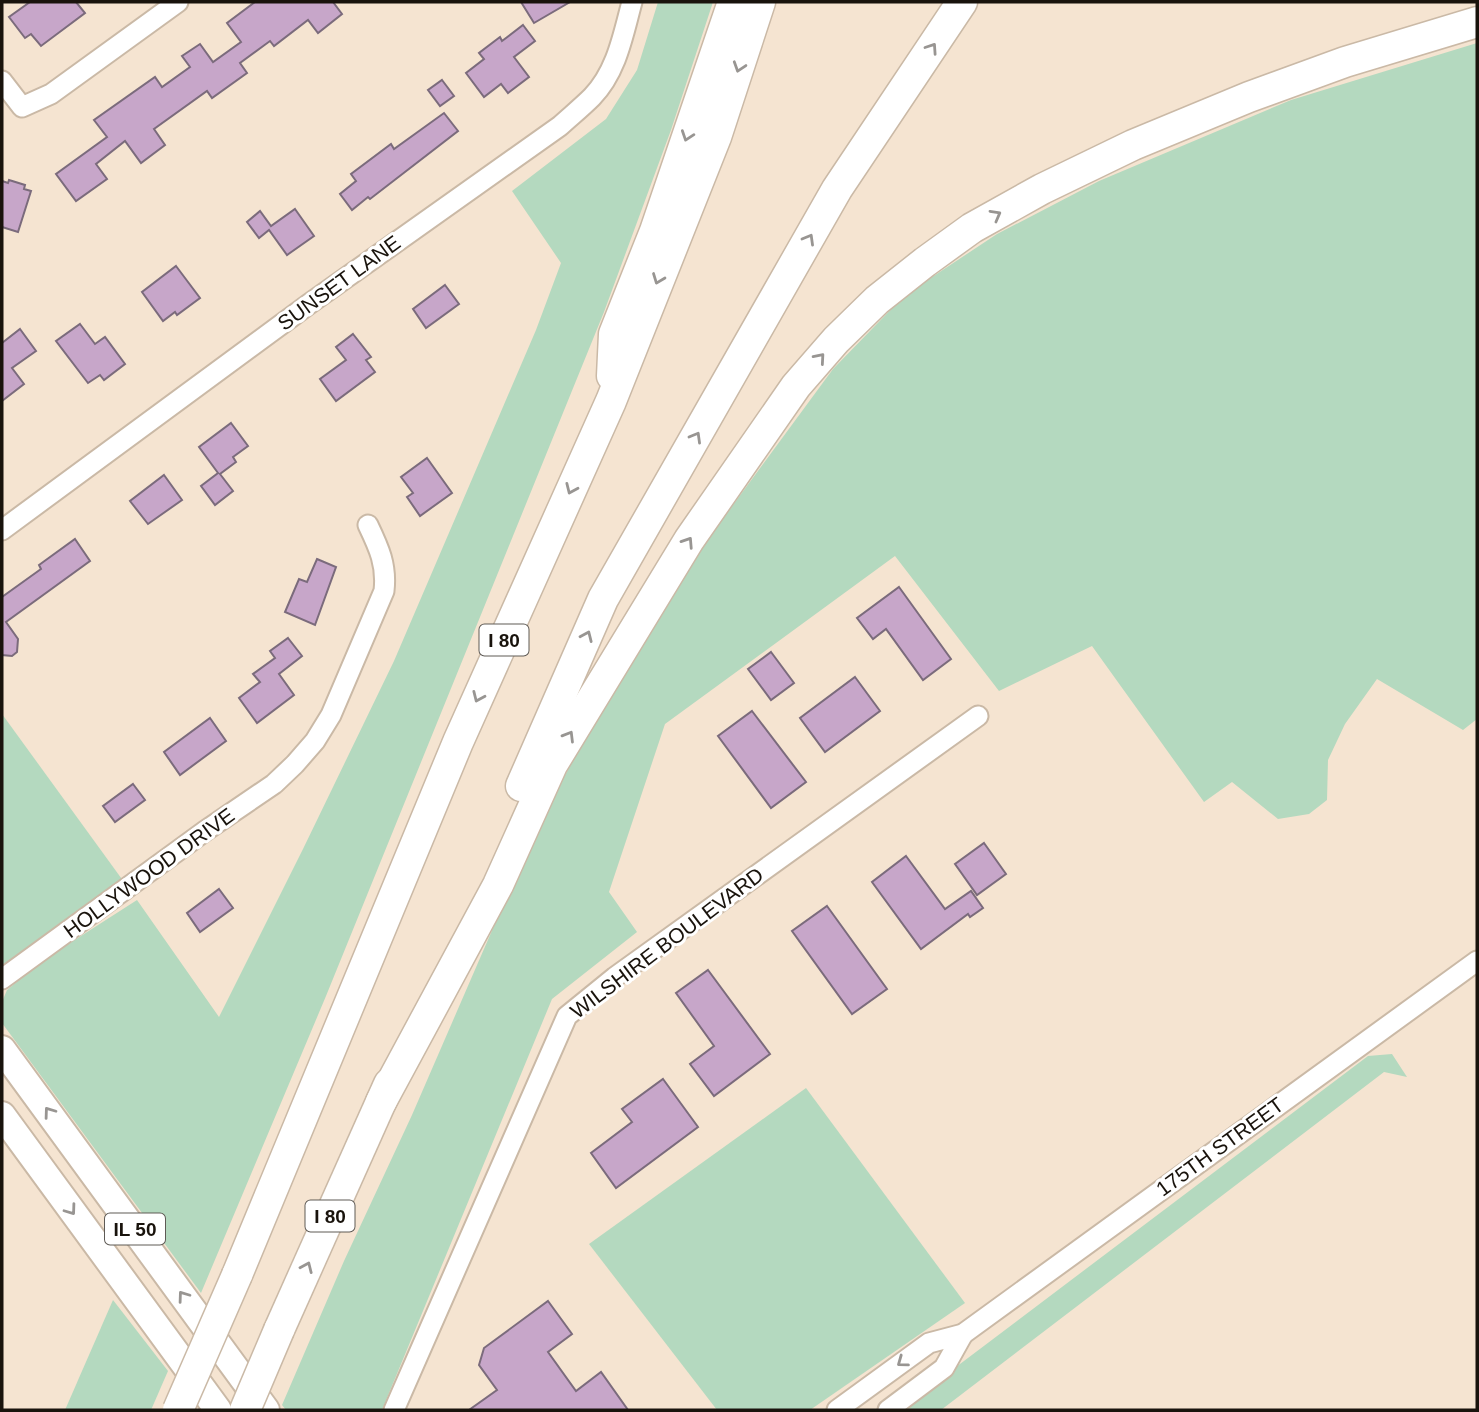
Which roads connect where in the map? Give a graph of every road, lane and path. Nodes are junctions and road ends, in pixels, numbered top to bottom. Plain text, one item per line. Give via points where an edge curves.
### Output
1 (178, 2) edge
2 (632, 2) edge
3 (733, 2) edge
4 (760, 2) edge
5 (962, 2) edge
6 (1477, 22) edge
7 (2, 81) edge
8 (611, 401) junction
9 (368, 526) dead end
10 (2, 530) edge
11 (978, 716) dead end
12 (1477, 961) edge
13 (2, 979) edge
14 (2, 1049) edge
15 (381, 1102) junction
16 (2, 1115) edge
17 (963, 1334) junction
18 (178, 1410) edge
19 (218, 1410) edge
20 (245, 1410) edge
21 (267, 1410) edge
22 (394, 1410) edge
23 (837, 1410) edge
24 (888, 1410) edge

1 - 7 street via 51,94 22,107
2 - 10 street, SUNSET LANE via 620,49 604,82 559,126
3 -> 8 highway via 655,231 614,334
4 -> 8 highway, I 80 via 716,136
15 -> 5 highway, I 80 via 603,599 837,189
15 -> 6 highway via 498,885 559,753 728,481 796,386 836,340 925,262 972,228 1042,189 1249,97
8 -> 18 highway, I 80, bridge via 458,742
9 - 13 street, HOLLYWOOD DRIVE via 386,570 384,591 331,715 315,741 274,783
11 - 22 street, WILSHIRE BOULEVARD via 567,1016
12 - 17 street, 175TH STREET
21 -> 14 main road, IL 50
20 -> 15 highway, I 80, bridge
16 -> 19 main road, IL 50
17 -> 23 street, 175TH STREET via 929,1343
17 - 24 street, 175TH STREET via 944,1368

